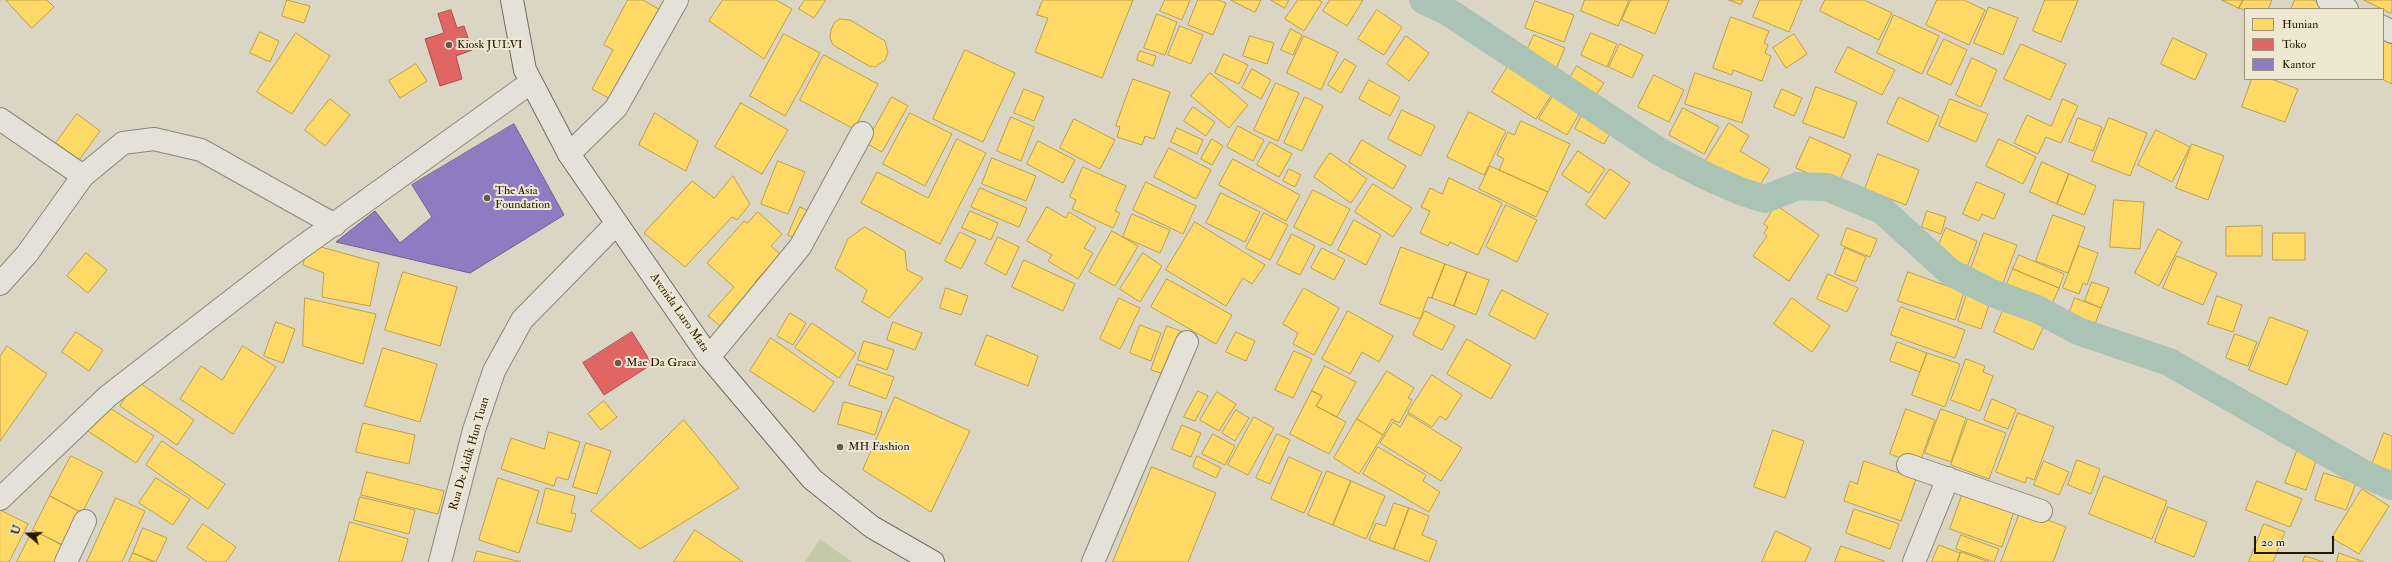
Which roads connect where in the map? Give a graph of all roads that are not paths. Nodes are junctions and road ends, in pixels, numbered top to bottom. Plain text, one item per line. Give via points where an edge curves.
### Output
1 (512, 0) edge
2 (677, 0) edge
3 (2328, 0) edge
4 (2345, 8) edge
5 (530, 83) junction
6 (0, 119) edge
7 (862, 133) dead end
8 (569, 154) junction
9 (83, 176) junction
10 (616, 224) junction
11 (335, 225) junction
12 (0, 284) edge
13 (1187, 342) dead end
14 (709, 357) junction
15 (1908, 465) dead end
16 (1948, 478) junction
17 (0, 499) edge
18 (2041, 511) dead end
19 (85, 522) dead end
20 (66, 562) edge
21 (440, 562) edge
22 (933, 562) edge
23 (1093, 562) edge
24 (1914, 562) edge

1 - 5 street, Avenida Luro Mata via 525,70
2 - 8 street via 616,108
3 - 4 street
5 - 8 street, Avenida Luro Mata
5 - 11 street
6 - 9 street
7 - 14 street via 800,247
8 - 10 street, Avenida Luro Mata
9 - 11 street via 123,143 154,139 201,150
9 - 12 street via 27,254
10 - 14 street, Avenida Luro Mata
10 - 21 street, Rua De Aidik Hun Tuan via 522,320 494,371 474,430
11 - 17 street via 288,257 108,396
13 - 23 street
14 - 22 street, Avenida Luro Mata via 812,479 872,527
15 - 16 street
16 - 18 street
16 - 24 street
19 - 20 street

